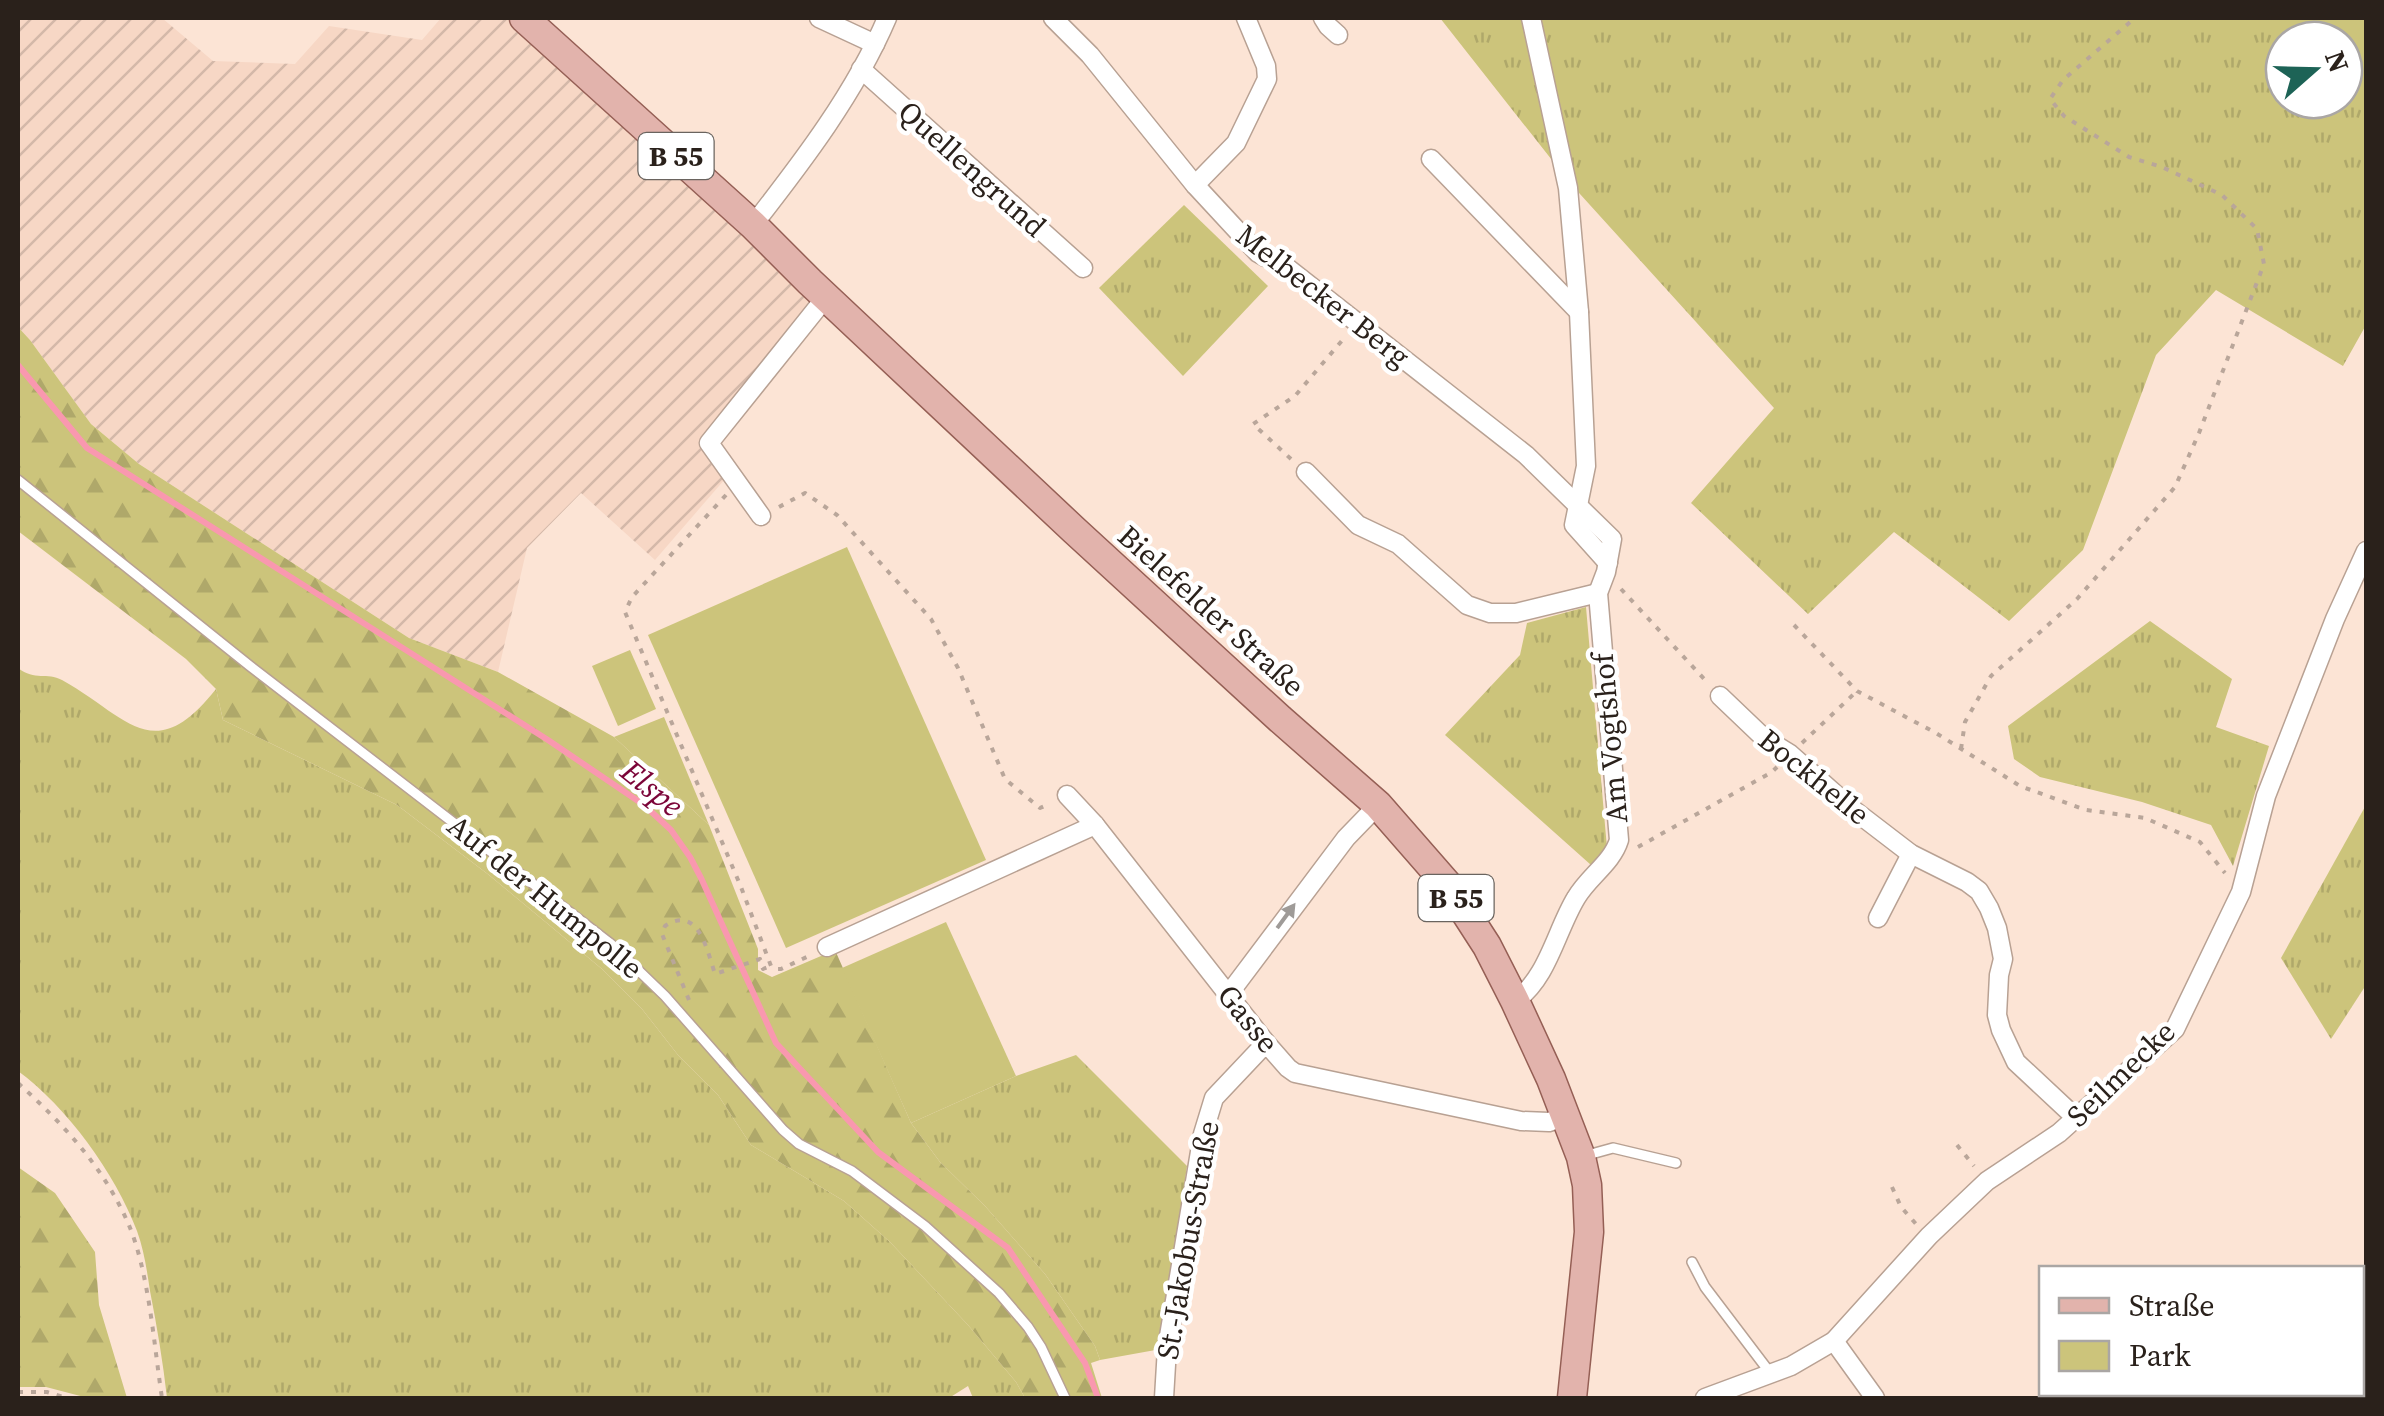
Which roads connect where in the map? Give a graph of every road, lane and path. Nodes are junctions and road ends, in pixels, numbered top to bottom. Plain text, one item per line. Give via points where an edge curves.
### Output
1 (524, 18) edge
2 (820, 18) edge
3 (887, 18) edge
4 (1053, 18) edge
5 (1246, 18) edge
6 (1323, 18) edge
7 (1531, 18) edge
8 (2135, 18) edge
9 (1338, 34) dead end
10 (875, 44) junction
11 (861, 69) junction
12 (1432, 159) dead end
13 (1195, 185) junction
14 (752, 225) junction
15 (1083, 268) dead end
16 (826, 297) junction
17 (1580, 312) junction
18 (1356, 324) junction
19 (1306, 472) joint
20 (18, 480) edge
21 (736, 484) junction
22 (1578, 505) junction
23 (762, 516) joint
24 (2366, 550) edge
25 (1607, 568) junction
26 (1598, 592) junction
27 (1794, 625) dead end
28 (1857, 691) junction
29 (1720, 696) joint
30 (1961, 749) junction
31 (1790, 754) junction
32 (1067, 794) joint
33 (1378, 805) junction
34 (1095, 825) junction
35 (1616, 851) junction
36 (1912, 854) junction
37 (2240, 892) junction
38 (1878, 918) dead end
39 (827, 948) joint
40 (771, 966) junction
41 (1228, 994) junction
42 (1515, 1001) junction
43 (695, 1029) junction
44 (1266, 1042) junction
45 (18, 1083) edge
46 (1566, 1116) junction
47 (2076, 1118) junction
48 (1957, 1145) dead end
49 (1581, 1157) junction
50 (1676, 1163) dead end
51 (1987, 1181) junction
52 (1892, 1187) dead end
53 (1912, 1220) dead end
54 (1692, 1262) dead end
55 (1834, 1342) junction
56 (1771, 1374) junction
57 (18, 1392) edge
58 (67, 1398) edge
59 (162, 1398) edge
60 (1065, 1398) edge
61 (1164, 1398) edge
62 (1572, 1398) edge
63 (1705, 1398) edge
64 (1875, 1398) edge

1 - 14 main road, Bielefelder Straße / B 55
2 - 10 street
3 - 10 street
4 - 13 street, Melbecker Berg
5 - 13 street via 1267,79 1236,143
6 - 9 street
7 - 17 street via 1568,188
8 - 30 path via 2062,80 2050,100 2129,156 2222,195 2257,230 2264,264 2176,487 2077,599 1991,676 1965,722
10 - 11 street
11 - 14 street
11 - 15 street, Quellengrund
12 - 17 street
13 - 18 street, Melbecker Berg via 1258,253 1276,259
14 - 16 main road, Bielefelder Straße / B 55
16 - 21 street via 709,443
16 - 33 main road, Bielefelder Straße / B 55
17 - 22 street via 1586,466
18 - 19 path via 1295,396 1253,424
18 - 22 street, Melbecker Berg via 1497,430
19 - 26 street via 1358,524 1398,544 1467,605 1516,613
20 - 43 lane, Auf der Humpolle via 611,944
21 - 23 street
21 - 40 path via 632,597 626,612
22 - 25 street via 1612,539
23 - 32 path via 805,493 837,516 931,618 1005,779 1040,808
24 - 37 street, Seilmecke via 2266,796
25 - 26 street, Am Vogtshof
25 - 29 path
26 - 35 street, Am Vogtshof
27 - 28 path
28 - 30 path
28 - 31 path
29 - 31 street, Bockhelle
30 - 37 path via 2020,786 2086,810 2145,818 2200,842
31 - 35 path via 1772,772 1626,854
31 - 36 street, Bockhelle
32 - 34 street, Gasse
41 -> 33 street
33 - 42 main road, Bielefelder Straße / B 55 via 1447,884
34 - 39 street
34 - 41 street, Gasse
35 - 42 street, Am Vogtshof via 1576,896 1534,984
36 - 38 street
36 - 47 street, Bockhelle via 1966,882 1989,908 2003,959 2001,1030 2016,1062
37 - 47 street, Seilmecke via 2175,1028
39 - 40 path via 781,969
40 - 43 path via 764,969 760,959 715,974 691,922 681,918 664,926
41 - 44 street, Gasse
42 - 46 main road, Bielefelder Straße / B 55
43 - 60 lane, Auf der Humpolle via 782,1130 852,1170 999,1293 1041,1346
44 - 46 street, Gasse via 1288,1068 1308,1077 1521,1121
44 - 61 street, St.-Jakobus-Straße via 1214,1098 1202,1134
45 - 59 path via 84,1150 128,1224 141,1264
46 - 49 main road, Bielefelder Straße / B 55
47 - 51 street, Seilmecke
48 - 51 path
49 - 50 lane via 1612,1148
49 - 62 main road, Bielefelder Straße / B 55 via 1589,1232
51 - 55 street, Seilmecke
52 - 53 path
54 - 56 lane
55 - 56 street, Seilmecke
55 - 64 street
56 - 63 street, Seilmecke
57 - 58 path

